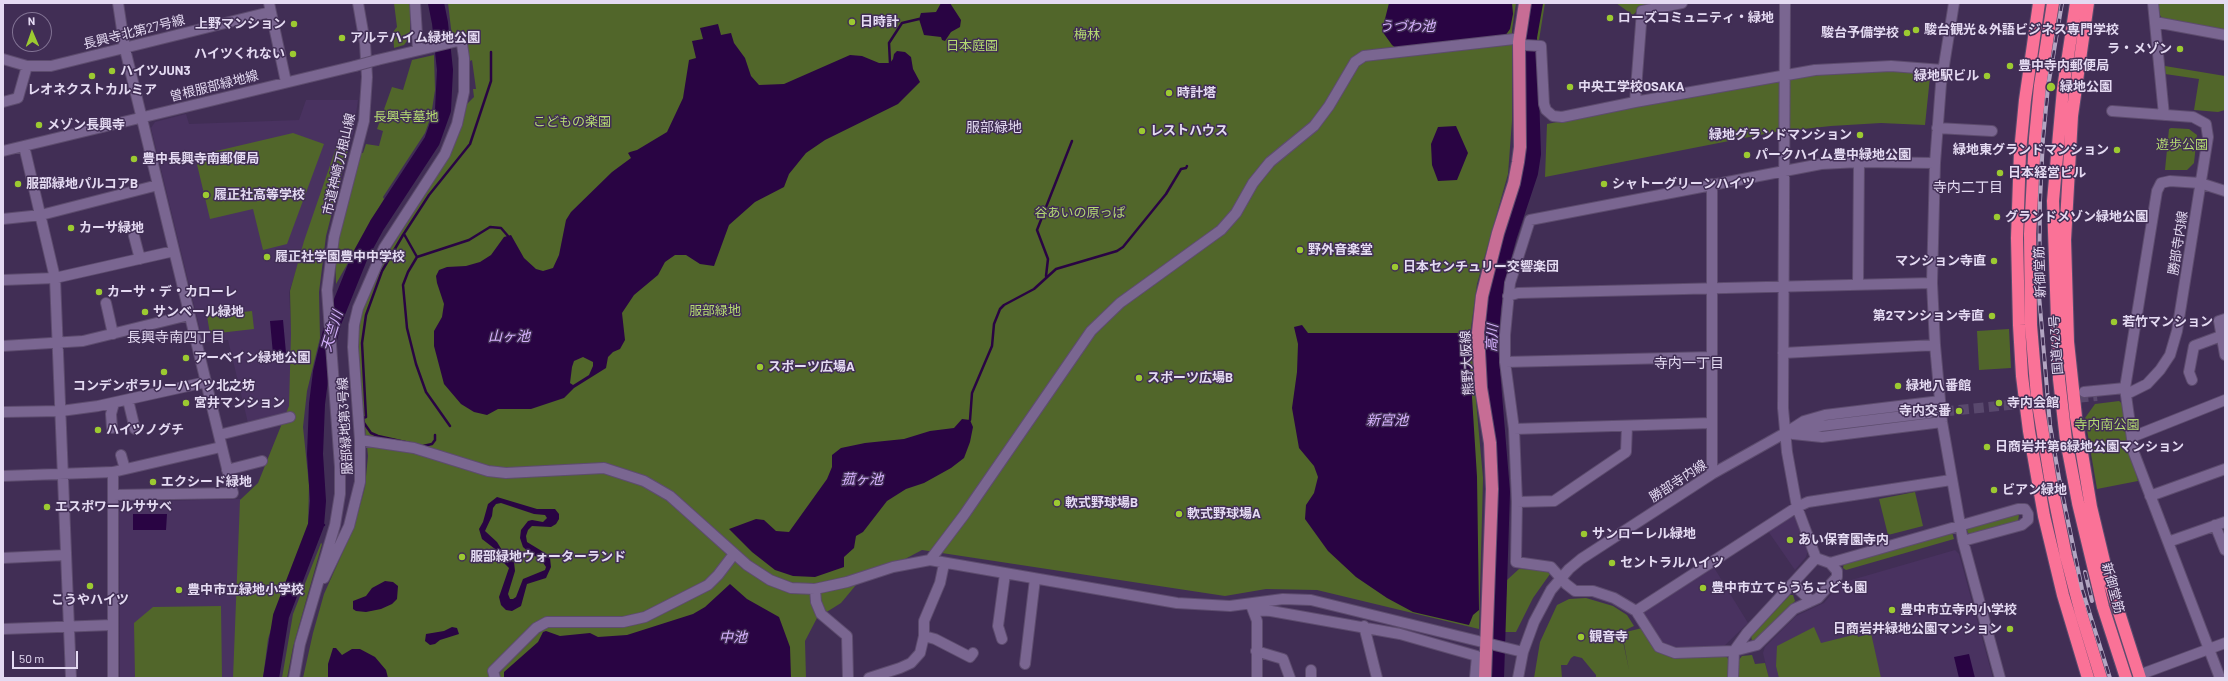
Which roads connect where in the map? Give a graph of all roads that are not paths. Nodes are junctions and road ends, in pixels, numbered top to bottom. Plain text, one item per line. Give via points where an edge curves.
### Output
1 (118, 3) edge
2 (358, 3) edge
3 (415, 3) edge
4 (1525, 3) edge
5 (1682, 3) edge
6 (1785, 3) edge
7 (1954, 3) edge
8 (2053, 3) edge
9 (2076, 3) edge
10 (2153, 3) edge
11 (2039, 4) edge
12 (270, 7) edge
13 (2087, 7) edge
14 (2155, 22) junction
15 (2225, 35) edge
16 (457, 43) joint
17 (1525, 44) junction
18 (124, 49) junction
19 (418, 50) junction
20 (3, 59) edge
21 (27, 66) junction
22 (1943, 70) junction
23 (1786, 79) junction
24 (286, 82) junction
25 (3, 102) edge
26 (1635, 102) junction
27 (2112, 111) dead end
28 (2164, 116) junction
29 (142, 117) junction
30 (1937, 128) junction
31 (1992, 131) dead end
32 (24, 146) junction
33 (3, 151) edge
34 (1859, 162) junction
35 (1934, 163) junction
36 (1785, 170) junction
37 (2200, 183) junction
38 (1712, 184) junction
39 (158, 185) junction
40 (2225, 191) edge
41 (41, 215) junction
42 (3, 219) edge
43 (134, 236) dead end
44 (2018, 238) junction
45 (2065, 240) junction
46 (174, 251) junction
47 (140, 259) junction
48 (55, 278) junction
49 (3, 280) edge
50 (1932, 283) junction
51 (1858, 285) junction
52 (1784, 287) junction
53 (1712, 288) junction
54 (1508, 296) junction
55 (106, 303) dead end
56 (190, 315) junction
57 (2225, 318) edge
58 (2056, 324) junction
59 (2031, 325) junction
60 (113, 334) junction
61 (2221, 336) junction
62 (57, 344) junction
63 (1936, 345) junction
64 (3, 346) edge
65 (1782, 353) junction
66 (2225, 355) edge
67 (1711, 356) junction
68 (1505, 362) junction
69 (2192, 380) dead end
70 (206, 382) junction
71 (2128, 390) junction
72 (2084, 392) dead end
73 (128, 400) junction
74 (1940, 400) junction
75 (2225, 400) edge
76 (114, 403) junction
77 (60, 411) junction
78 (3, 412) edge
79 (1929, 413) tunnel mouth
80 (290, 417) dead end
81 (1942, 422) junction
82 (1711, 423) junction
83 (1627, 426) junction
84 (112, 428) dead end
85 (135, 429) dead end
86 (1514, 429) junction
87 (1785, 433) junction
88 (219, 435) junction
89 (2132, 437) junction
90 (360, 440) junction
91 (221, 447) junction
92 (121, 455) dead end
93 (262, 462) dead end
94 (125, 469) junction
95 (2225, 469) edge
96 (227, 470) junction
97 (113, 472) junction
98 (1712, 474) junction
99 (62, 475) junction
100 (3, 476) edge
101 (1952, 480) junction
102 (113, 495) junction
103 (2150, 496) junction
104 (1517, 502) junction
105 (1797, 507) junction
106 (2220, 523) edge
107 (1960, 525) junction
108 (1963, 542) junction
109 (2168, 542) junction
110 (2225, 550) edge
111 (734, 554) junction
112 (66, 556) junction
113 (3, 558) edge
114 (1816, 558) junction
115 (930, 560) junction
116 (1830, 563) junction
117 (944, 564) junction
118 (1005, 574) junction
119 (1561, 578) junction
120 (1035, 579) junction
121 (318, 584) junction
122 (1794, 584) junction
123 (815, 589) junction
124 (1811, 601) junction
125 (1252, 607) junction
126 (1636, 611) junction
127 (112, 625) junction
128 (68, 626) junction
129 (1364, 626) junction
130 (1424, 626) junction
131 (3, 629) edge
132 (924, 636) junction
133 (1002, 639) dead end
134 (1419, 639) junction
135 (2225, 643) edge
136 (1486, 644) junction
137 (2208, 649) junction
138 (1256, 651) junction
139 (1734, 651) junction
140 (1523, 652) junction
141 (974, 653) dead end
142 (1025, 664) dead end
143 (2139, 677) edge
144 (2220, 677) edge
145 (71, 678) edge
146 (113, 678) edge
147 (294, 678) edge
148 (495, 678) edge
149 (848, 678) edge
150 (869, 678) edge
151 (1257, 678) edge
152 (1290, 678) edge
153 (1377, 678) edge
154 (1475, 678) edge
155 (1485, 678) edge
156 (1518, 678) edge
157 (1733, 678) edge
158 (2000, 678) edge
159 (2088, 678) edge
160 (2101, 678) edge
161 (2126, 678) edge

1 - 18 street
2 - 121 street, 市道神崎刀根山線 via 365,42 367,77 364,121 334,237 328,282 340,494 335,525
3 - 19 street
4 - 17 main road, 熊野大阪線
5 - 26 street via 1642,11
6 - 23 street
7 - 22 street
8 - 59 highway, 新御堂筋 via 2035,138 2030,234
9 - 58 highway, 新御堂筋 via 2062,89 2053,201
10 - 14 street
11 - 44 highway via 2020,152
12 - 18 street, 長興寺北第27号線
12 - 24 street
13 - 45 highway, 国道423号 via 2072,116
14 - 15 street
14 - 28 street
16 - 19 street, 曽根服部緑地線
16 - 90 street, 服部緑地第3号線 via 465,72 464,92 453,136 438,166 384,248 367,283 353,328
17 - 26 street via 1541,46 1544,104 1553,116 1562,117
17 - 115 street via 1366,59 1357,65 1332,108 1316,128 1273,163 1239,214 1223,232 1122,305 1094,334 967,517
17 - 136 main road, 熊野大阪線 via 1518,162 1482,296 1478,333 1481,388 1490,443 1492,489
18 - 21 street, 長興寺北第27号線 via 51,66
18 - 29 street
19 - 24 street, 曽根服部緑地線, bridge
20 - 21 street, 長興寺北第27号線
21 - 25 street via 18,98
22 - 23 street via 1891,66 1851,67
22 - 30 street
23 - 26 street
23 - 36 street
24 - 29 street, 曽根服部緑地線
27 - 28 street
28 - 37 street, 勝部寺内線 via 2193,118 2206,124 2208,137
29 - 32 street, 曽根服部緑地線
29 - 39 street
30 - 31 street
30 - 35 street
32 - 33 street, 曽根服部緑地線
32 - 41 street
34 - 35 street
34 - 36 street via 1821,164
34 - 51 street
35 - 50 street
36 - 38 street
36 - 52 street
37 - 40 street
37 - 71 street, 勝部寺内線 via 2177,331 2170,354 2147,384
37 - 71 street via 2170,180 2162,183 2157,191
38 - 53 street
38 - 54 street via 1530,220 1520,247
39 - 41 street
39 - 46 street
41 - 42 street
41 - 48 street
43 - 47 street
44 - 59 highway
44 - 159 highway via 2019,325 2029,431 2044,516 2063,595
45 - 58 highway
45 - 143 highway, 国道423号 via 2069,350 2076,417 2090,500 2108,578
46 - 47 street
46 - 56 street
47 - 48 street
48 - 49 street
48 - 62 street
50 - 51 street
50 - 63 street
51 - 52 street
52 - 53 street
52 - 65 street
53 - 54 street via 1518,293
53 - 67 street
54 - 68 street
55 - 60 street
56 - 60 street
56 - 70 street
57 - 61 street via 2219,321
58 - 161 highway, 新御堂筋 via 2062,410 2078,503 2103,607
59 - 160 highway, 新御堂筋 via 2037,397 2059,520 2081,613
60 - 62 street
61 - 66 street
61 - 69 street via 2194,346 2189,372
62 - 64 street
62 - 77 street
63 - 65 street
63 - 74 street
65 - 87 street
67 - 68 street
67 - 82 street
68 - 86 street
70 - 73 street
70 - 88 street
71 - 72 street
71 - 89 street
73 - 76 street
73 - 85 street
74 - 81 street
74 - 87 street via 1825,415 1804,422
75 - 89 street
76 - 77 street
76 - 84 street via 111,414
77 - 78 street
77 - 99 street
79 - 87 street, 勝部寺内線
80 - 88 street
81 - 87 street via 1822,437
81 - 101 street
82 - 83 street
82 - 98 street
83 - 86 street
83 - 104 street via 1626,452 1554,501
86 - 104 street
87 - 98 street, 勝部寺内線
87 - 105 street
88 - 91 street
89 - 103 street via 2134,453
90 - 111 street via 414,448 488,471 506,473 594,468 616,471 644,481 670,496
90 - 121 street, 服部緑地第3号線 via 360,485 350,523 327,573
91 - 94 street
91 - 96 street
92 - 94 street
93 - 96 street
94 - 97 street
95 - 103 street
96 - 102 street via 233,493
97 - 99 street
97 - 102 street
98 - 119 street, 勝部寺内線 via 1581,559
99 - 100 street
99 - 112 street
101 - 105 street via 1808,502
101 - 107 street
102 - 127 street
103 - 109 street
104 - 119 street via 1516,562 1551,566
105 - 114 street
105 - 126 street
106 - 109 street
106 - 110 street
107 - 108 street
107 - 108 street via 2018,509 2025,509 2028,514 2028,520 2022,525
107 - 116 street
108 - 158 street
109 - 137 street
111 - 123 street via 770,580 791,588
111 - 148 street via 708,585 645,617 623,622 548,622 536,628 493,671
112 - 113 street
112 - 128 street
114 - 116 street
114 - 122 street
115 - 117 street
115 - 123 street via 893,567
116 - 124 street via 1837,571 1837,576 1818,598
117 - 118 street
117 - 132 street via 940,583 924,621
118 - 120 street
118 - 133 street via 998,626
119 - 126 street via 1575,591 1592,591 1614,598
119 - 140 street, 勝部寺内線 via 1542,604
120 - 125 street via 1177,603
120 - 142 street
121 - 147 street via 300,644
122 - 124 street
122 - 139 street via 1747,633
123 - 149 street via 816,602 821,614 848,636
124 - 139 street via 1794,609 1757,645
125 - 129 street
125 - 130 street via 1283,599 1311,600
125 - 138 street via 1257,622
126 - 139 street via 1659,647 1675,653
127 - 128 street
127 - 146 street
128 - 131 street
128 - 145 street
129 - 134 street
129 - 153 street
130 - 134 street
130 - 136 street
132 - 141 street via 970,657
132 - 150 street via 920,653 911,663
134 - 154 street via 1478,656
135 - 137 street
136 - 140 street
136 - 155 main road, 熊野大阪線
137 - 143 street
137 - 144 street
138 - 151 street
138 - 152 street via 1283,659
139 - 157 street
140 - 156 street, 勝部寺内線

